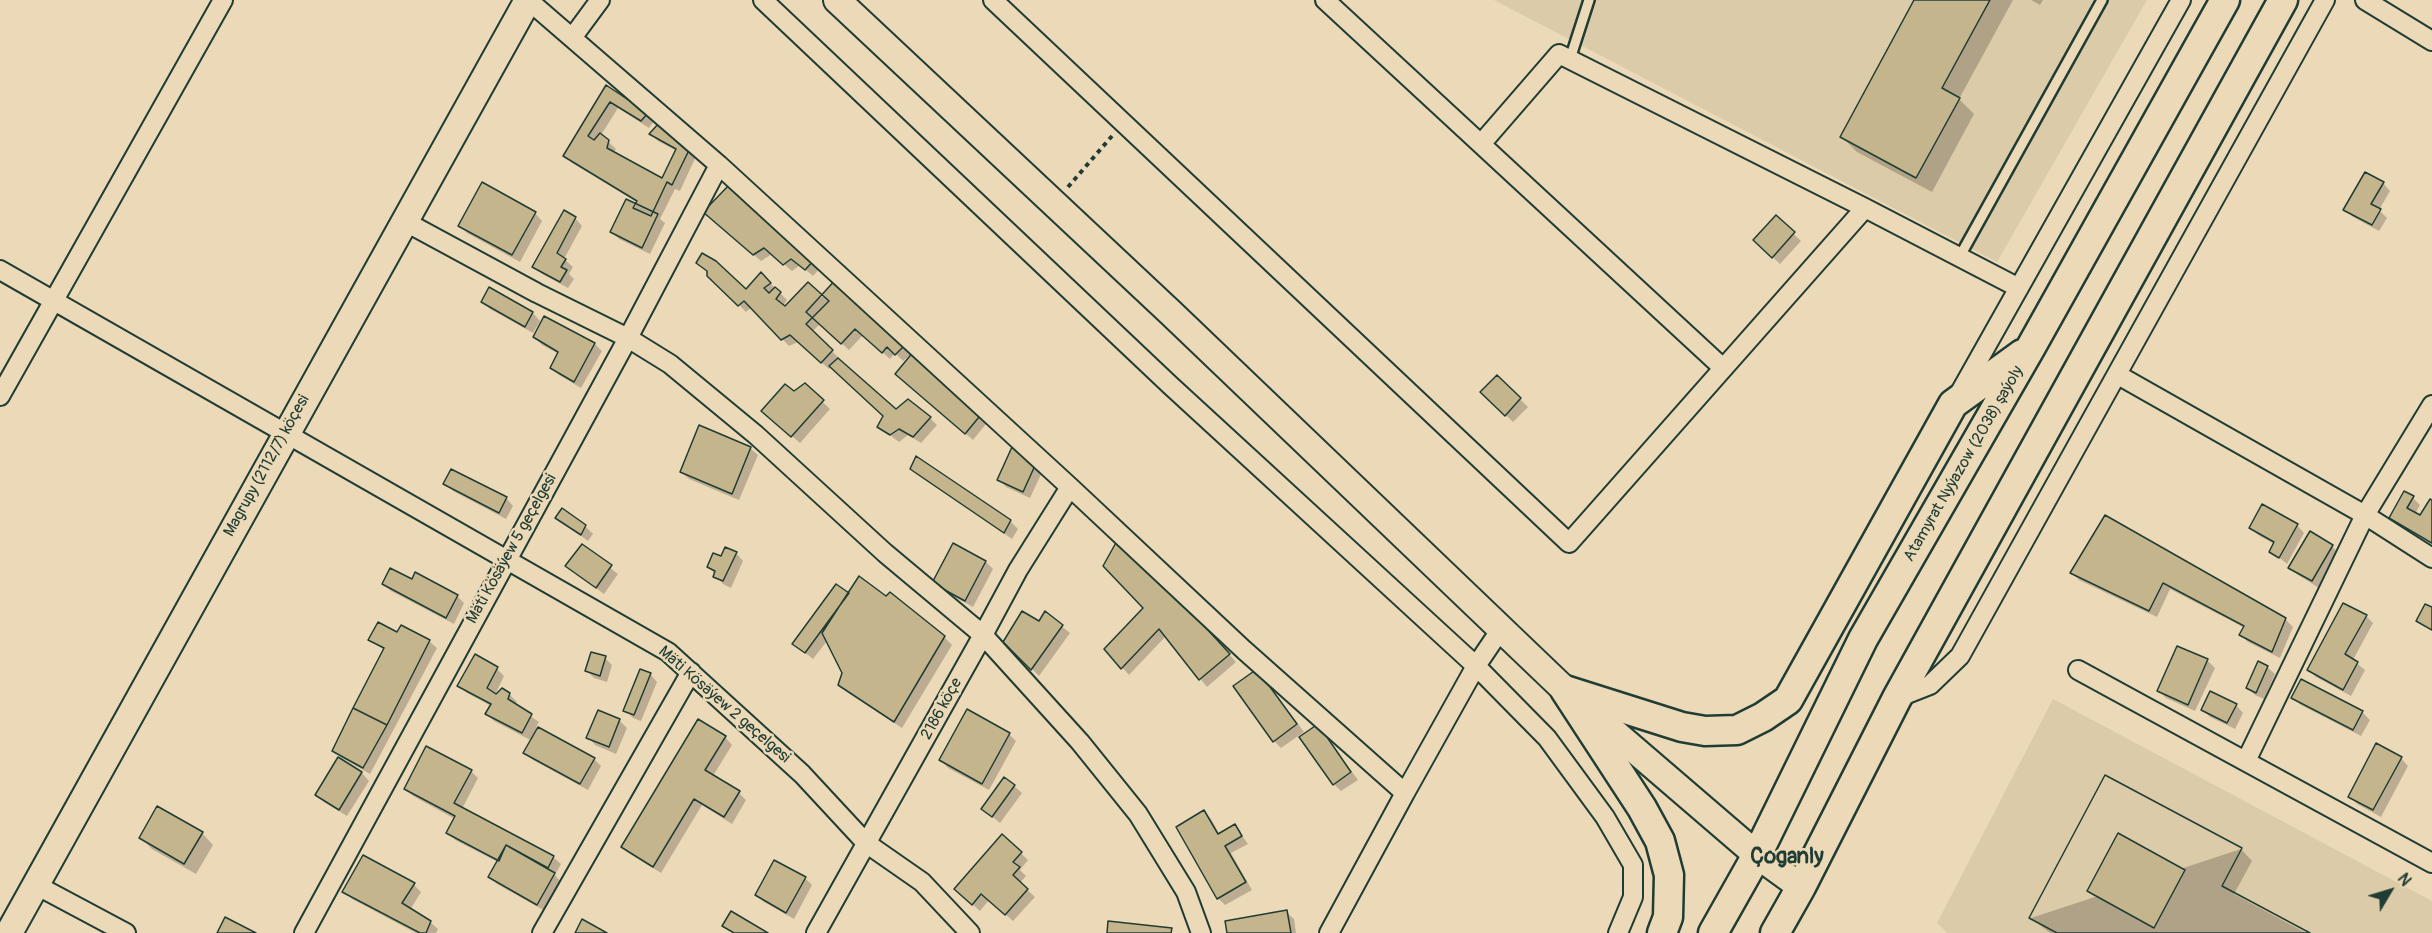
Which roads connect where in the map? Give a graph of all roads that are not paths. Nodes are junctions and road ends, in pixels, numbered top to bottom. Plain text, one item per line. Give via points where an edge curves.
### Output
1 (223, 0) edge
2 (528, 0) edge
3 (600, 0) edge
4 (763, 0) edge
5 (837, 0) edge
6 (993, 0) edge
7 (1325, 0) edge
8 (1589, 0) edge
9 (2102, 0) edge
10 (2181, 0) edge
11 (2225, 0) edge
12 (2283, 0) edge
13 (2325, 0) edge
14 (2365, 0) edge
15 (572, 38) junction
16 (2432, 41) edge
17 (1570, 59) junction
18 (1481, 144) junction
19 (719, 165) junction
20 (1865, 208) junction
21 (404, 221) junction
22 (1960, 256) junction
23 (0, 270) edge
24 (2019, 288) junction
25 (53, 301) junction
26 (628, 338) junction
27 (2031, 347) junction
28 (1723, 368) junction
29 (2118, 375) junction
30 (0, 396) edge
31 (1953, 404) junction
32 (2432, 405) edge
33 (285, 434) junction
34 (1070, 487) junction
35 (2365, 515) junction
36 (2432, 558) edge
37 (507, 559) junction
38 (1865, 563) junction
39 (1501, 629) junction
40 (983, 635) junction
41 (1863, 639) junction
42 (1476, 666) junction
43 (2078, 670) dead end
44 (691, 672) junction
45 (1565, 690) junction
46 (1897, 698) junction
47 (2246, 761) junction
48 (1405, 792) junction
49 (866, 843) junction
50 (1757, 855) junction
51 (2432, 863) edge
52 (36, 885) junction
53 (1801, 887) junction
54 (9, 933) edge
55 (126, 933) edge
56 (304, 933) edge
57 (542, 933) edge
58 (816, 933) edge
59 (970, 933) edge
60 (1201, 933) edge
61 (1329, 933) edge
62 (1618, 933) edge
63 (1662, 933) edge
64 (1713, 933) edge
65 (1775, 933) edge

1 - 25 street
2 - 15 street
2 - 21 street, Magrupy (2112/7) köçesi
3 - 15 street
4 - 42 street via 1170,385
5 - 39 street
6 - 28 street via 1569,543
7 - 18 street
8 - 17 lane
9 - 22 lane
10 - 24 street
11 - 27 main road, Atamyrat Nyýazow (2038) şaýoly
12 - 46 main road
13 - 29 street
14 - 16 street
15 - 19 street
17 - 18 street via 1559,54
17 - 20 street
18 - 28 street
19 - 26 street, Mäti Kösäýew 5 geçelgesi
19 - 34 street
20 - 22 street
20 - 28 street
21 - 26 street
21 - 33 street, Magrupy (2112/7) köçesi
22 - 24 street
23 - 25 street, Mäti Kösäýew 2 geçelgesi
24 - 31 street
25 - 30 street
25 - 33 street, Mäti Kösäýew 2 geçelgesi
26 - 37 street, Mäti Kösäýew 5 geçelgesi
26 - 40 street via 670,364 756,435 885,553
27 - 31 main road
27 - 41 main road, Atamyrat Nyýazow (2038) şaýoly
29 - 35 street
29 - 46 street via 1960,656 1930,685
31 - 38 main road
32 - 35 street
33 - 37 street, Mäti Kösäýew 2 geçelgesi
33 - 52 street, Magrupy (2112/7) köçesi
34 - 40 street, 2186 köçe
34 - 48 street via 1244,650
35 - 36 street
35 - 47 street
37 - 44 street, Mäti Kösäýew 2 geçelgesi via 668,652
37 - 56 street, Mäti Kösäýew 5 geçelgesi
38 - 41 main road
38 - 45 main road via 1788,700 1737,730 1682,727
39 - 42 street
39 - 45 street
40 - 49 street, 2186 köçe
40 - 60 street via 1080,742 1138,814 1186,892
41 - 50 main road, Atamyrat Nyýazow (2038) şaýoly
42 - 48 street
42 - 62 street via 1547,738 1605,817 1633,865 1633,897
43 - 47 street
44 - 49 street, Mäti Kösäýew 2 geçelgesi via 802,774
44 - 57 street
45 - 50 street
45 - 63 main road via 1660,841 1669,875 1668,917
46 - 53 main road
47 - 51 street
48 - 61 street
49 - 58 street, 2186 köçe
49 - 59 street, Mäti Kösäýew 2 geçelgesi via 922,882
50 - 53 street
50 - 64 main road, Atamyrat Nyýazow (2038) şaýoly
52 - 54 street, Magrupy (2112/7) köçesi
52 - 55 street
53 - 65 main road

